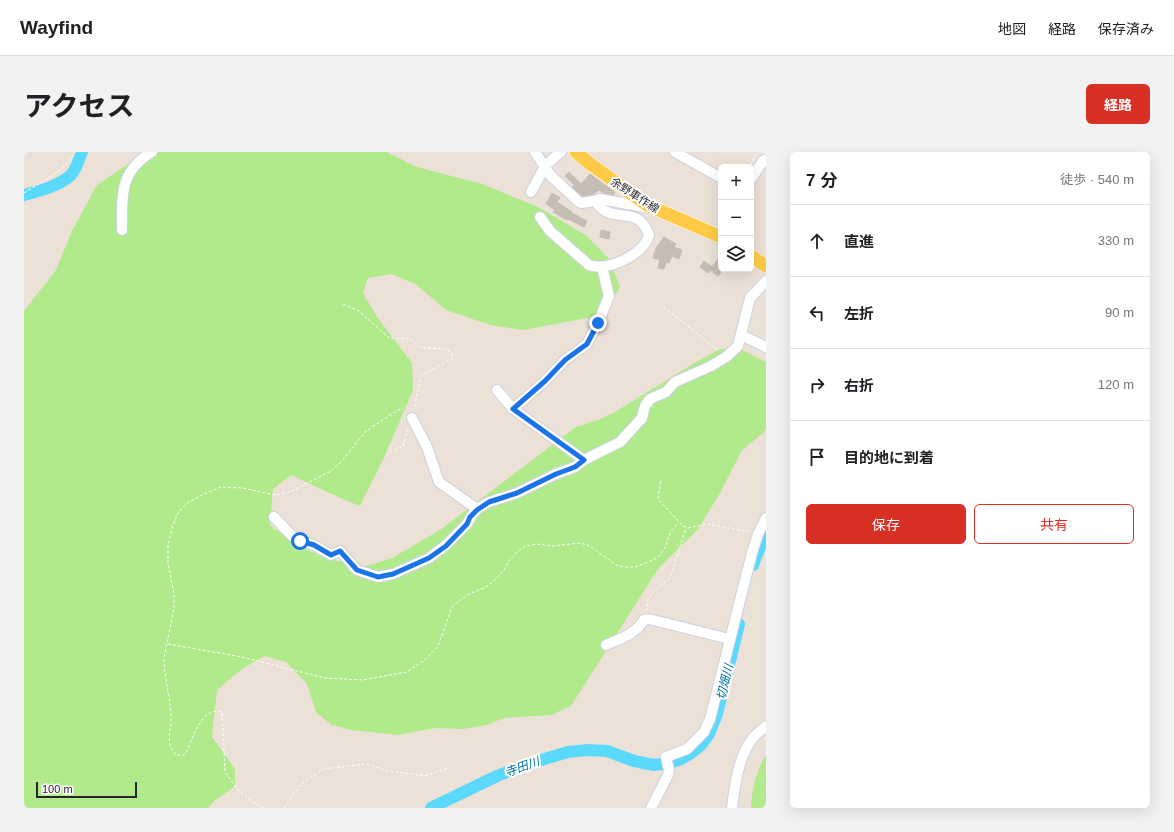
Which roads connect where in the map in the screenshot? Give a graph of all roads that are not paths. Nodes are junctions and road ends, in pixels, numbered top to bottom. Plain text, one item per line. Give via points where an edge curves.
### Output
1 (152, 152) edge
2 (535, 152) edge
3 (561, 152) edge
4 (576, 152) edge
5 (675, 152) edge
6 (766, 159) edge
7 (544, 167) junction
8 (754, 175) edge
9 (718, 176) edge
10 (531, 192) dead end
11 (599, 200) junction
12 (654, 208) junction
13 (540, 217) dead end
14 (122, 230) dead end
15 (719, 236) edge
16 (754, 258) edge
17 (766, 266) edge
18 (602, 267) junction
19 (766, 281) edge
20 (741, 335) junction
21 (766, 347) edge
22 (497, 390) dead end
23 (513, 409) junction
24 (412, 418) road end
25 (584, 460) junction
26 (477, 510) junction
27 (274, 517) dead end
28 (766, 518) edge
29 (762, 536) edge
30 (729, 639) junction
31 (606, 645) dead end
32 (766, 726) edge
33 (651, 808) edge
34 (732, 808) edge

1 - 14 street via 135,166 124,184
2 - 7 street
3 - 7 street
4 - 12 main road, 余野車作線 via 608,178
5 - 9 street
6 - 8 street
7 - 10 street
7 - 11 street via 579,202
11 - 12 street via 600,198
11 - 18 street via 598,205 607,213 639,219 649,235 644,245 636,252 616,264
12 - 15 main road, 余野車作線
13 - 18 street via 550,231 589,265 595,268
16 - 17 main road
18 - 23 street via 609,296 587,344 565,360
19 - 20 street via 750,298
20 - 21 street
20 - 25 street via 738,346 726,356 711,366 675,382 666,392 650,399 642,418 620,442
22 - 23 street
23 - 25 street
24 - 26 street via 427,447 439,482
25 - 26 street via 575,467 517,493 489,502
26 - 27 street via 446,546 429,558 393,574 378,577 357,570 340,551 331,555 314,545 300,541
28 - 29 street
29 - 30 street via 752,553
30 - 31 street via 649,619 644,620 639,628 625,637
30 - 33 street via 710,719 704,732 688,749 666,757 668,775
32 - 34 street via 752,739 738,770

